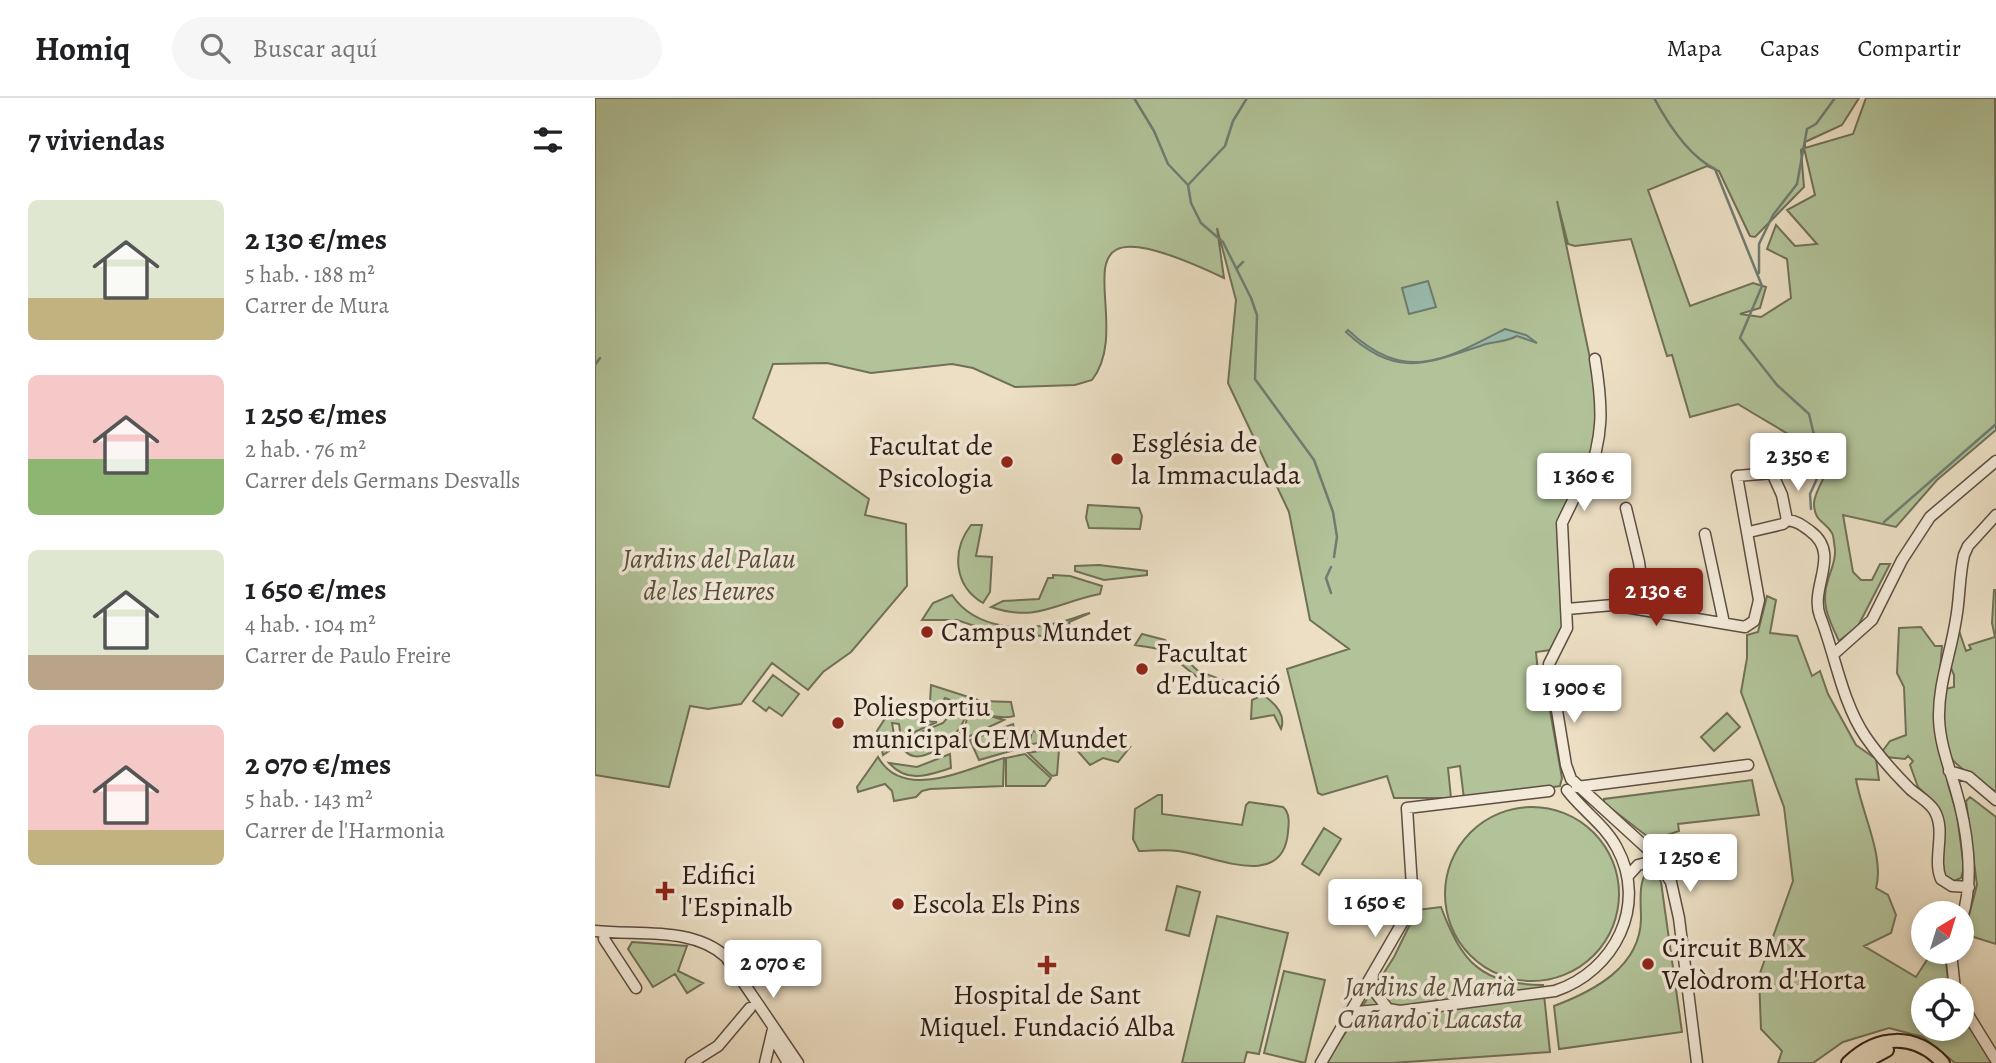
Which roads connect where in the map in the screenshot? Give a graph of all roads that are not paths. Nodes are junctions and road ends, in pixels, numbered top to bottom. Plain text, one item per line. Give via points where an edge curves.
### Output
1 (1595, 359) dead end
2 (1996, 461) edge
3 (1626, 508) dead end
4 (1996, 515) edge
5 (1787, 520) junction
6 (1749, 533) junction
7 (1705, 534) dead end
8 (1567, 609) junction
9 (1645, 610) junction
10 (1724, 623) junction
11 (1835, 653) junction
12 (1748, 765) dead end
13 (1949, 771) junction
14 (1955, 788) junction
15 (1572, 789) junction
16 (1549, 791) dead end
17 (1994, 798) edge
18 (1657, 860) junction
19 (1629, 875) junction
20 (1969, 887) junction
21 (1966, 901) edge
22 (600, 932) edge
23 (1373, 973) junction
24 (636, 988) dead end
25 (750, 1009) dead end
26 (1388, 1009) junction
27 (1347, 1013) junction
28 (1974, 1024) edge
29 (773, 1032) junction
30 (1697, 1060) edge
31 (1996, 1060) edge
32 (691, 1063) edge
33 (765, 1063) edge
34 (789, 1063) edge
35 (798, 1063) edge
36 (1321, 1063) edge
37 (1849, 1063) edge
38 (1863, 1063) edge
39 (1930, 1063) edge
40 (1943, 1063) edge

1 - 8 street via 1602,430 1585,483 1562,523
2 - 11 street via 1930,517 1872,620
3 - 9 street
4 - 13 street via 1968,546 1962,564 1940,702 1942,748
5 - 6 street
5 - 6 street via 1772,473 1737,476
5 - 11 street via 1796,521 1823,545 1826,562 1818,607
6 - 10 street via 1759,600 1754,621 1745,627
7 - 10 street
8 - 9 street via 1613,605
8 - 15 street via 1567,628 1549,664
9 - 10 street
11 - 20 street via 1852,711 1865,736 1935,811 1941,879 1952,886
12 - 15 street
13 - 14 street
13 - 17 street via 1969,777
14 - 17 street via 1970,787
14 - 20 street
15 - 18 street
15 - 19 street via 1607,832
16 - 23 street via 1407,808 1412,887 1402,923
18 - 19 street via 1638,865
18 - 30 street via 1677,901
19 - 26 street via 1624,929 1605,960 1583,978 1555,991
20 - 21 street
22 - 24 street
22 - 29 street via 671,935 712,947 726,957
23 - 26 street via 1372,988
23 - 27 street
25 - 32 street via 718,1046
26 - 27 street
27 - 36 street
28 - 31 street
29 - 33 street
29 - 34 street
29 - 35 street via 781,1035
37 - 40 main road via 1876,1044 1898,1040 1921,1046
38 - 39 main road via 1878,1052 1896,1048 1917,1052

